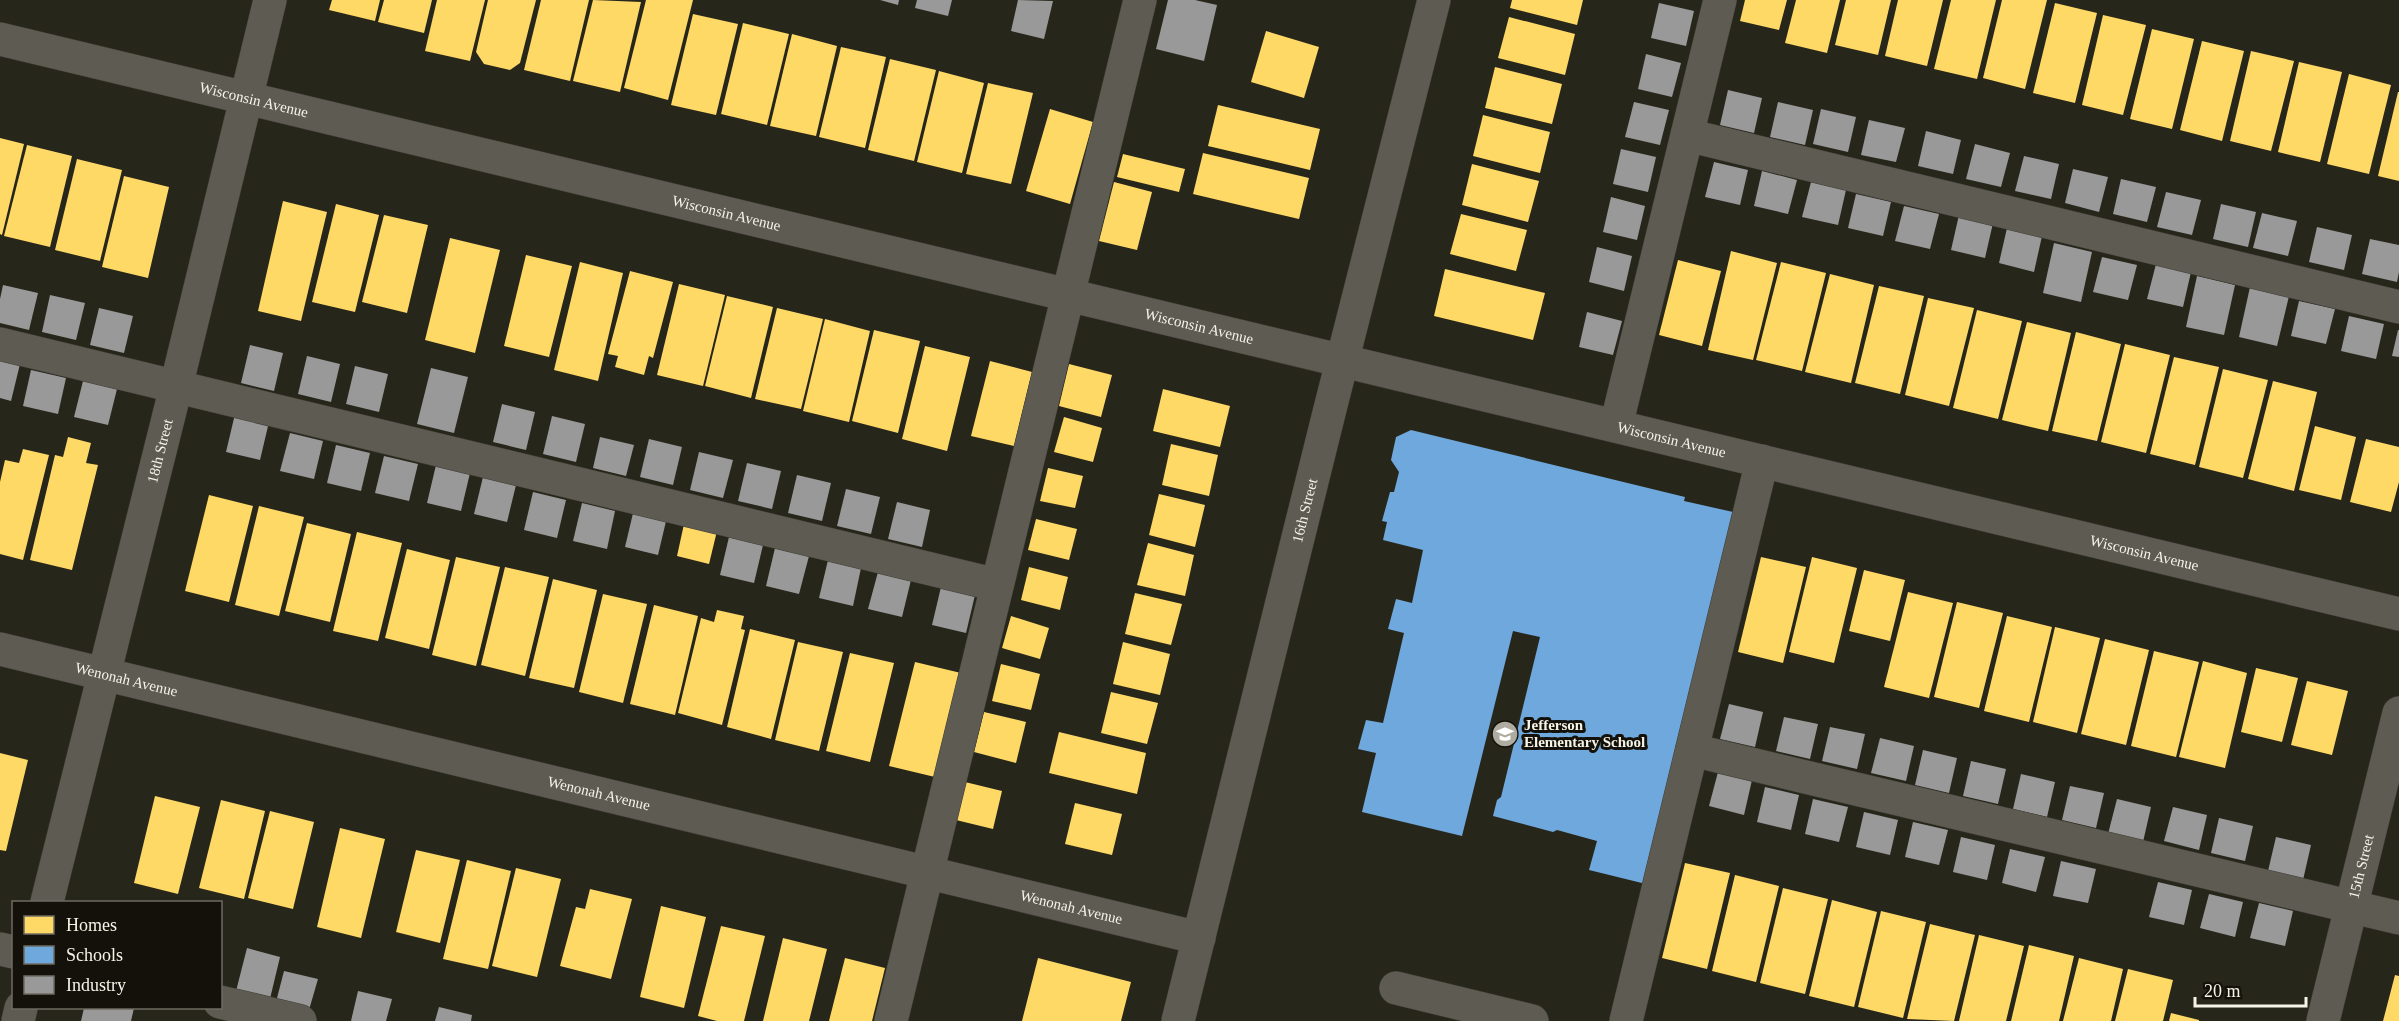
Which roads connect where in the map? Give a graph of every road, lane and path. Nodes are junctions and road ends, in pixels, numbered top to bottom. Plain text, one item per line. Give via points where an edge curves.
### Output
1 (270, 0) edge
2 (1140, 0) edge
3 (1434, 0) edge
4 (1720, 0) edge
5 (0, 39) edge
6 (246, 98) junction
7 (1687, 135) junction
8 (1068, 295) junction
9 (2399, 307) edge
10 (0, 344) edge
11 (1342, 360) junction
12 (176, 387) junction
13 (1616, 426) junction
14 (1762, 461) junction
15 (998, 585) junction
16 (2399, 614) edge
17 (0, 649) edge
18 (103, 674) junction
19 (2399, 713) edge
20 (1692, 750) junction
21 (927, 873) junction
22 (47, 901) edge
23 (2351, 906) junction
24 (2399, 918) edge
25 (1198, 938) junction
26 (1396, 988) dead end
27 (222, 1002) edge
28 (1467, 1013) edge
29 (300, 1021) edge
30 (891, 1021) edge
31 (1178, 1021) edge
32 (1532, 1021) edge
33 (1626, 1021) edge
34 (2323, 1021) edge

1 - 6 street, 18th Street
2 - 8 street
3 - 11 street, 16th Street
4 - 7 street
5 - 6 street, Wisconsin Avenue
6 - 8 street, Wisconsin Avenue
6 - 12 street, 18th Street
7 - 9 street
7 - 13 street
8 - 11 street, Wisconsin Avenue
8 - 15 street
10 - 12 street
11 - 13 street, Wisconsin Avenue
11 - 25 street, 16th Street
12 - 15 street
12 - 18 street, 18th Street
13 - 14 street, Wisconsin Avenue
14 - 16 street, Wisconsin Avenue
14 - 20 street
15 - 21 street
17 - 18 street, Wenonah Avenue
18 - 21 street, Wenonah Avenue
18 - 22 street, 18th Street
19 - 23 street, 15th Street
20 - 23 street
20 - 33 street
21 - 25 street, Wenonah Avenue
21 - 30 street
23 - 24 street
23 - 34 street, 15th Street
25 - 31 street, 16th Street
26 - 28 street
27 - 29 street
28 - 32 street

